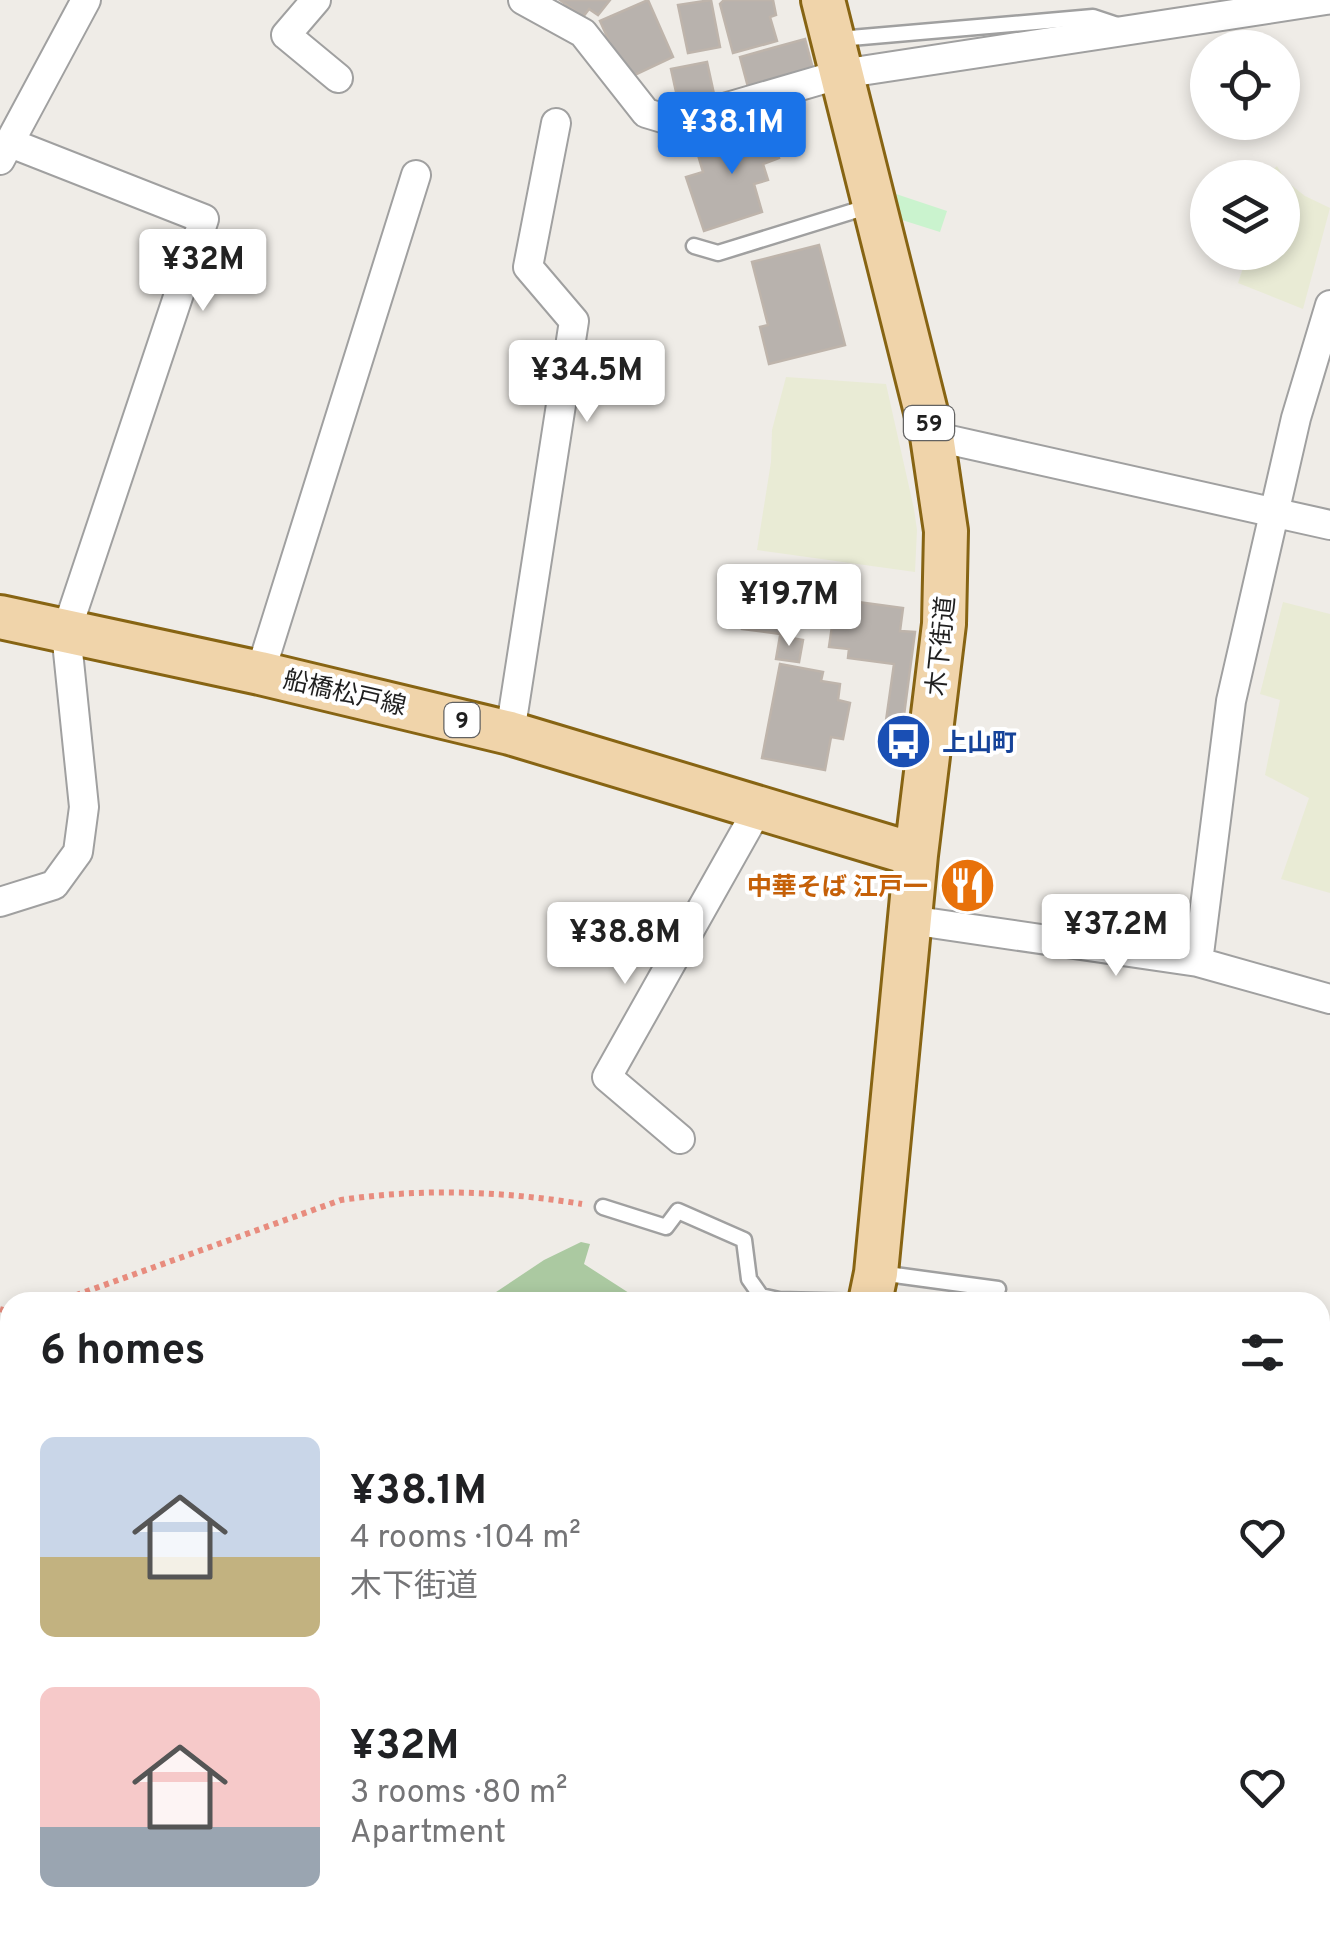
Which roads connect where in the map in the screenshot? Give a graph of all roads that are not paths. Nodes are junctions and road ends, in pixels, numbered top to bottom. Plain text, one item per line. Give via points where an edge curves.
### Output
1 (86, 0) edge
2 (316, 0) edge
3 (523, 0) edge
4 (1326, 0) edge
5 (833, 38) edge
6 (338, 78) dead end
7 (556, 123) dead end
8 (4, 151) edge
9 (416, 175) dead end
10 (875, 204) junction
11 (694, 246) dead end
12 (1330, 304) edge
13 (932, 436) junction
14 (1275, 512) junction
15 (1330, 525) edge
16 (0, 616) edge
17 (66, 632) junction
18 (260, 673) junction
19 (510, 732) junction
20 (758, 808) junction
21 (916, 856) junction
22 (0, 902) edge
23 (910, 920) junction
24 (1198, 962) junction
25 (1330, 998) edge
26 (680, 1140) dead end
27 (603, 1208) road end
28 (872, 1288) edge
29 (998, 1289) dead end
30 (758, 1292) edge
31 (841, 1292) edge

1 - 8 street
2 - 6 street via 286,35
3 - 5 street via 583,33 646,112 676,122
4 - 5 street via 1130,30
5 - 10 main road, 木下街道 / 59
7 - 19 street via 528,267 574,321
8 - 17 street via 204,219
9 - 18 street
10 - 11 lane via 718,253
10 - 13 main road, 木下街道 / 59
12 - 14 street
13 - 14 street
13 - 21 main road, 木下街道 / 59 via 947,575
14 - 15 street
14 - 24 street via 1231,702
16 - 17 main road, 船橋松戸線 / 9
17 - 18 main road, 船橋松戸線 / 9
17 - 22 street via 84,807 78,852 54,885
18 - 19 main road, 船橋松戸線 / 9
19 - 20 main road, 船橋松戸線 / 9
20 - 21 main road, 船橋松戸線 / 9
20 - 26 street via 608,1078
21 - 23 main road, 木下街道
23 - 24 street
23 - 28 main road, 木下街道
24 - 25 street
27 - 30 lane via 666,1227 678,1211 744,1240 748,1279
28 - 29 lane
28 - 31 lane

